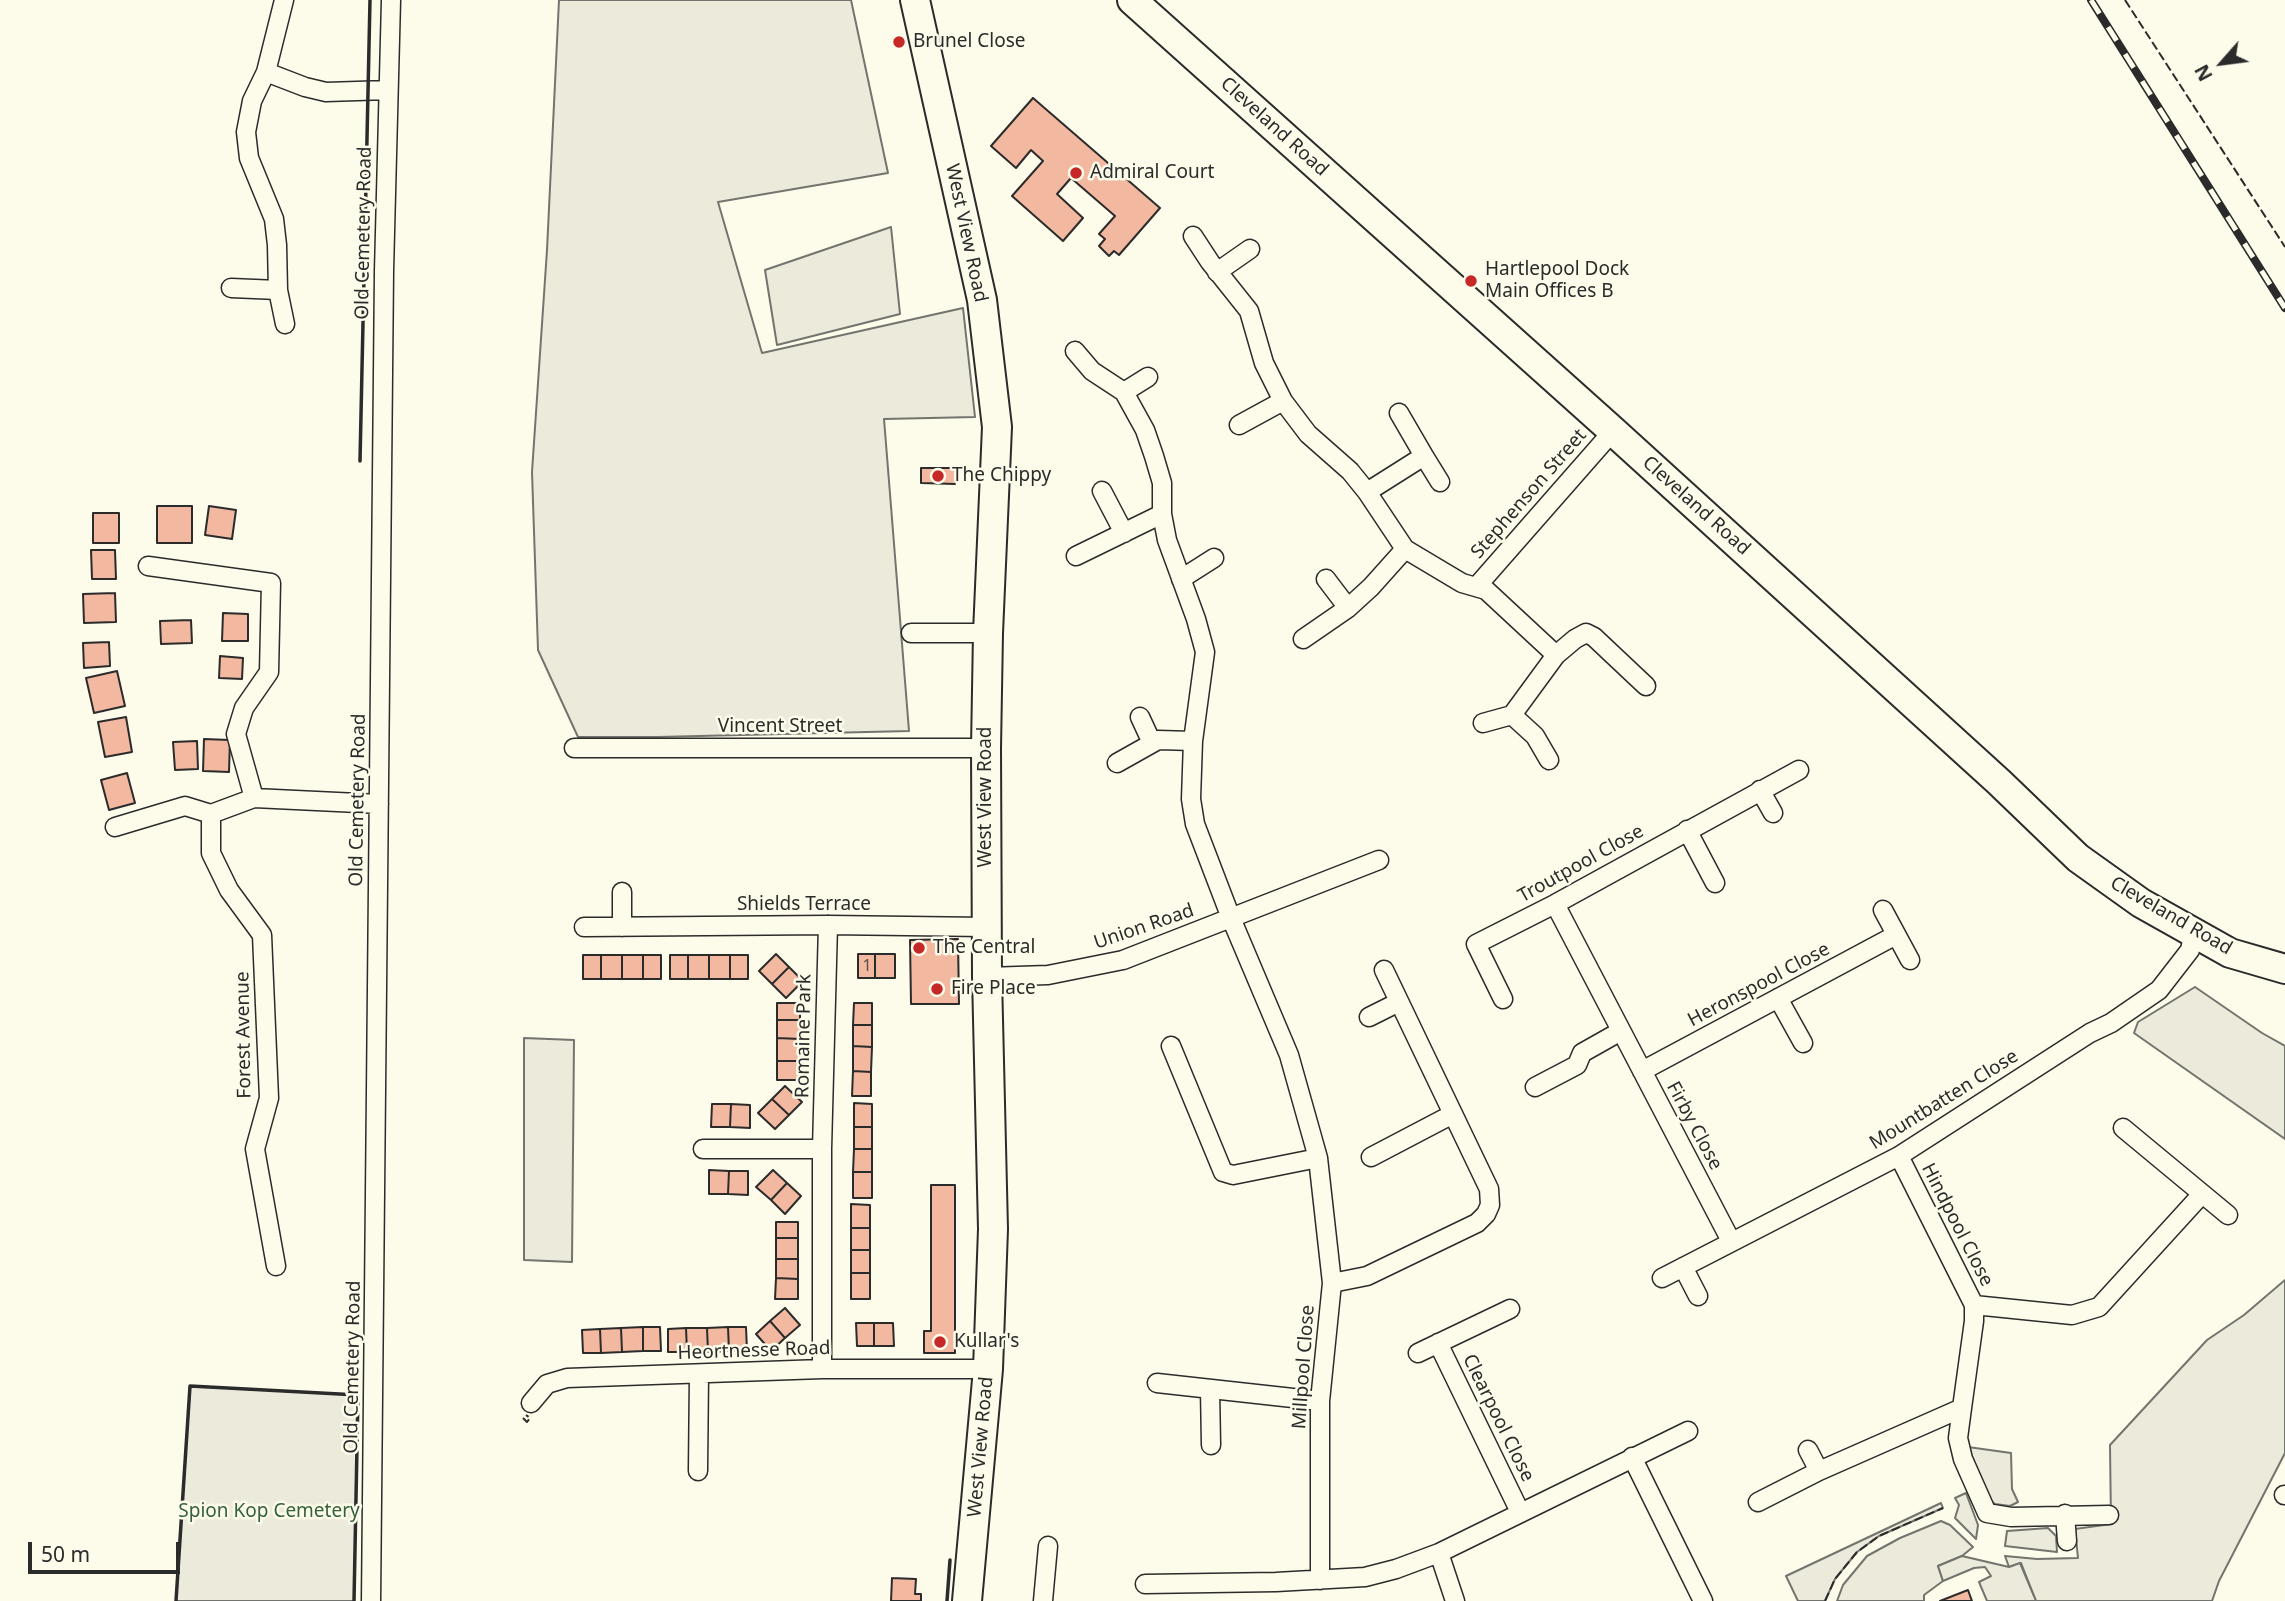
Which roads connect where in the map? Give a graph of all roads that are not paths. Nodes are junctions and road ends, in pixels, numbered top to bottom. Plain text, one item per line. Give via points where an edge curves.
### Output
1 (284, 0) edge
2 (391, 0) edge
3 (915, 0) edge
4 (1132, 0) edge
5 (266, 72) junction
6 (388, 90) junction
7 (1193, 236) dead end
8 (1250, 249) dead end
9 (1217, 272) junction
10 (231, 288) dead end
11 (278, 290) junction
12 (285, 324) dead end
13 (1075, 351) dead end
14 (1148, 377) dead end
15 (1124, 391) junction
16 (1283, 401) junction
17 (1399, 413) dead end
18 (1239, 425) dead end
19 (1613, 431) junction
20 (1424, 456) junction
21 (1440, 482) dead end
22 (1102, 491) dead end
23 (1367, 492) junction
24 (1162, 514) junction
25 (1124, 533) junction
26 (1405, 549) junction
27 (1076, 556) dead end
28 (1214, 558) dead end
29 (148, 566) dead end
30 (1181, 579) junction
31 (1326, 579) dead end
32 (1477, 586) junction
33 (1348, 608) junction
34 (911, 633) dead end
35 (988, 633) junction
36 (1303, 639) dead end
37 (1556, 655) junction
38 (1646, 686) dead end
39 (1512, 715) junction
40 (1140, 717) dead end
41 (1483, 723) dead end
42 (1193, 741) junction
43 (1152, 743) junction
44 (574, 748) dead end
45 (986, 748) junction
46 (1549, 760) dead end
47 (1116, 763) dead end
48 (1798, 769) dead end
49 (1760, 790) junction
50 (254, 798) junction
51 (379, 804) junction
52 (1773, 813) dead end
53 (211, 814) junction
54 (115, 827) dead end
55 (1687, 830) junction
56 (1379, 860) dead end
57 (1715, 883) dead end
58 (622, 891) dead end
59 (1555, 904) junction
60 (1883, 910) dead end
61 (1231, 918) junction
62 (828, 925) junction
63 (584, 927) dead end
64 (621, 927) junction
65 (986, 927) junction
66 (2194, 931) junction
67 (1896, 935) junction
68 (1910, 960) dead end
69 (1384, 970) dead end
70 (2285, 970) edge
71 (987, 976) junction
72 (1778, 998) junction
73 (1503, 999) dead end
74 (1399, 1002) junction
75 (1369, 1017) dead end
76 (1621, 1031) junction
77 (1803, 1043) dead end
78 (1171, 1046) dead end
79 (1642, 1071) junction
80 (1535, 1087) dead end
81 (1453, 1114) junction
82 (2123, 1128) dead end
83 (703, 1149) dead end
84 (822, 1149) junction
85 (1899, 1156) junction
86 (1371, 1157) dead end
87 (1318, 1158) junction
88 (2202, 1194) junction
89 (2228, 1215) dead end
90 (1731, 1241) junction
91 (276, 1266) dead end
92 (1683, 1267) junction
93 (1662, 1278) dead end
94 (1332, 1283) junction
95 (1698, 1296) dead end
96 (1974, 1305) junction
97 (1510, 1309) dead end
98 (1438, 1343) junction
99 (1418, 1353) dead end
100 (822, 1369) junction
101 (988, 1369) junction
102 (699, 1374) junction
103 (1157, 1383) dead end
104 (1210, 1389) junction
105 (1320, 1401) junction
106 (531, 1403) dead end
107 (1962, 1408) junction
108 (1688, 1431) dead end
109 (1211, 1445) dead end
110 (1808, 1450) dead end
111 (1632, 1457) junction
112 (698, 1471) dead end
113 (1819, 1471) junction
114 (1758, 1502) dead end
115 (1520, 1512) junction
116 (2065, 1514) junction
117 (2109, 1515) dead end
118 (2067, 1541) dead end
119 (1048, 1546) dead end
120 (1439, 1553) junction
121 (1320, 1580) junction
122 (1145, 1584) dead end
123 (1181, 1592) edge
124 (371, 1601) edge
125 (967, 1601) edge
126 (1043, 1601) edge
127 (1455, 1601) edge
128 (1703, 1601) edge

1 - 5 street
2 - 6 street, Old Cemetery Road
3 - 35 main road, West View Road via 982,300 991,360 997,427
4 - 19 main road, Cleveland Road
5 - 6 street via 326,92
5 - 11 street via 251,102 246,145 274,219
6 - 51 street, Old Cemetery Road
7 - 9 street
8 - 9 street
9 - 16 street via 1249,311 1264,363
10 - 11 street
11 - 12 street
13 - 15 street via 1092,371
14 - 15 street
15 - 24 street via 1154,456
16 - 18 street
16 - 23 street via 1308,434
17 - 20 street
19 - 32 street, Stephenson Street
19 - 66 main road, Cleveland Road via 2078,858 2141,903
20 - 21 street
20 - 23 street
22 - 25 street
23 - 26 street
24 - 25 street
24 - 30 street
25 - 27 street
26 - 32 street via 1462,583
26 - 33 street
28 - 30 street
29 - 50 street via 271,583 269,672 244,708 236,734
30 - 42 street via 1205,652
31 - 33 street
32 - 37 street
33 - 36 street
34 - 35 street
35 - 45 main road, West View Road
37 - 38 street via 1586,633
37 - 39 street
39 - 41 street
39 - 46 street via 1535,736
40 - 43 street
42 - 43 street
42 - 61 street via 1195,824
43 - 47 street
44 - 45 street, Vincent Street
45 - 65 main road, West View Road
48 - 49 street, Troutpool Close
49 - 52 street
49 - 55 street, Troutpool Close
50 - 51 street
50 - 53 street
51 - 124 street, Old Cemetery Road
53 - 54 street via 185,806
53 - 91 street, Forest Avenue via 211,853 229,890 262,935 269,1098 255,1149
55 - 57 street
55 - 59 street, Troutpool Close
56 - 61 street, Union Road
58 - 64 street
59 - 73 street, Troutpool Close via 1476,944
59 - 76 street, Firby Close
60 - 67 street
61 - 71 street, Union Road via 1123,960 1048,975
61 - 87 street, Millpool Close via 1289,1055
62 - 64 street, Shields Terrace
62 - 65 street, Shields Terrace
62 - 84 street, Romaine Park
63 - 64 street, Shields Terrace
65 - 71 main road, West View Road
66 - 70 main road, Cleveland Road via 2230,953
66 - 85 street, Mountbatten Close via 2190,950 2159,990
67 - 68 street
67 - 72 street, Heronspool Close
69 - 74 street
71 - 101 main road, West View Road via 993,1229
72 - 77 street
72 - 79 street, Heronspool Close
74 - 75 street
74 - 81 street
76 - 79 street, Firby Close
76 - 80 street via 1583,1053 1577,1065
78 - 87 street via 1223,1172 1233,1175
79 - 90 street, Firby Close
81 - 86 street
81 - 94 street via 1489,1189 1486,1214 1477,1223 1367,1276
82 - 88 street
83 - 84 street
84 - 100 street, Romaine Park
85 - 90 street, Mountbatten Close
85 - 96 street, Hindpool Close
87 - 94 street, Millpool Close
88 - 89 street
88 - 96 street via 2099,1307 2072,1315
90 - 92 street, Mountbatten Close
92 - 93 street, Mountbatten Close
92 - 95 street
94 - 105 street, Millpool Close
96 - 107 street, Hindpool Close
97 - 98 street
98 - 99 street
98 - 115 street, Clearpool Close
100 - 101 street, Heortnesse Road
100 - 102 street, Heortnesse Road
101 - 125 main road, West View Road
102 - 106 street, Heortnesse Road via 567,1378 547,1384
102 - 112 street
103 - 104 street
104 - 105 street
104 - 109 street
105 - 121 street, Millpool Close
107 - 113 street
107 - 116 street, Hindpool Close via 1960,1449 1987,1513 2011,1517
108 - 111 street
110 - 113 street
111 - 115 street
111 - 128 street
113 - 114 street
115 - 120 street
116 - 117 street
116 - 118 street
119 - 126 street
120 - 121 street via 1365,1577
120 - 127 street
121 - 123 street via 1251,1582
122 - 123 street

